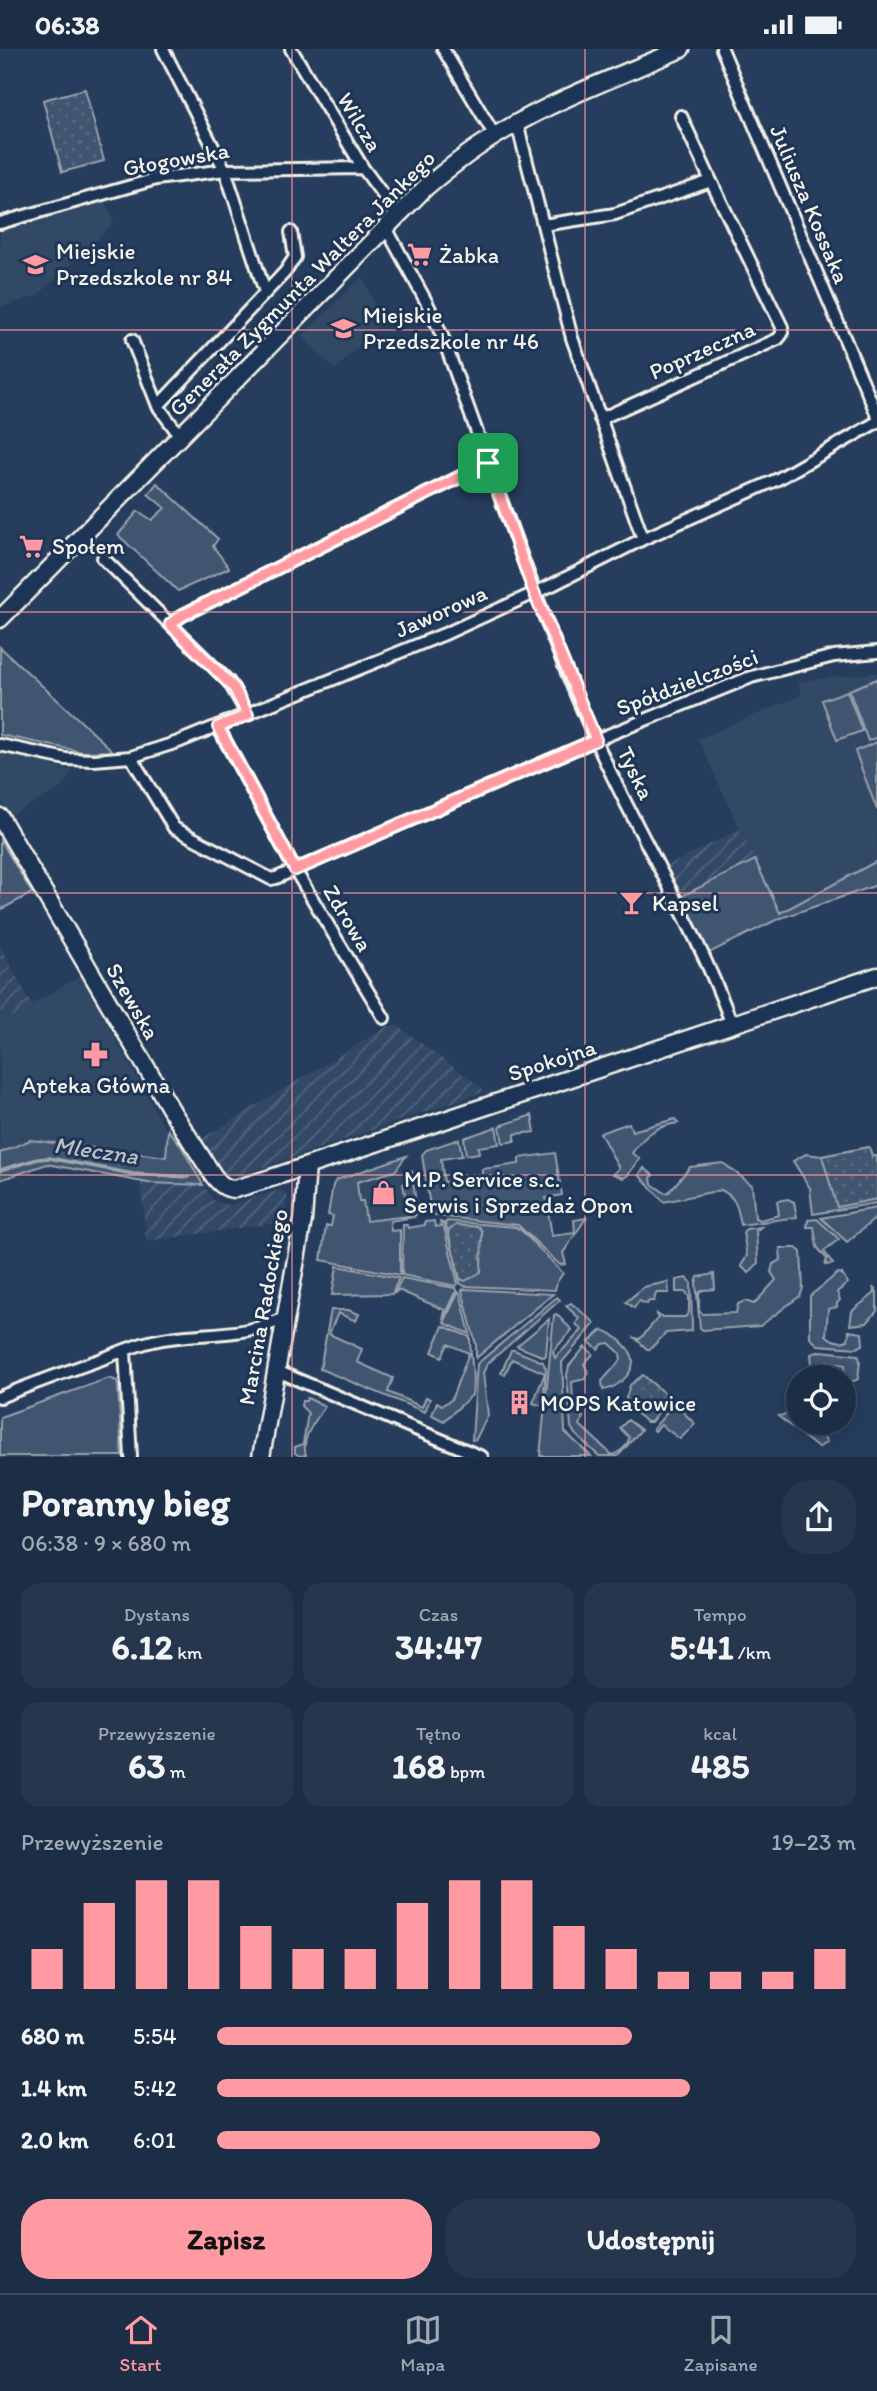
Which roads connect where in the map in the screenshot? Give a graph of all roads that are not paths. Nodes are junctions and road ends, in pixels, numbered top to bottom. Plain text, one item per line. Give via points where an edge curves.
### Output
1 (163, 49) edge
2 (291, 49) edge
3 (443, 49) edge
4 (681, 49) edge
5 (722, 49) edge
6 (681, 116) dead end
7 (517, 123) junction
8 (495, 136) junction
9 (363, 167) junction
10 (225, 170) junction
11 (711, 181) junction
12 (391, 220) junction
13 (0, 223) edge
14 (543, 225) junction
15 (291, 232) dead end
16 (265, 292) junction
17 (132, 340) dead end
18 (158, 406) junction
19 (877, 415) edge
20 (600, 419) junction
21 (877, 422) edge
22 (180, 436) junction
23 (488, 463) junction
24 (643, 539) junction
25 (103, 558) dead end
26 (534, 592) junction
27 (0, 619) edge
28 (170, 624) junction
29 (877, 652) edge
30 (248, 715) junction
31 (218, 727) junction
32 (596, 740) junction
33 (0, 745) edge
34 (131, 757) junction
35 (0, 817) edge
36 (295, 870) junction
37 (877, 976) edge
38 (384, 1018) dead end
39 (732, 1025) junction
40 (307, 1166) junction
41 (242, 1187) joint
42 (286, 1317) junction
43 (125, 1351) junction
44 (277, 1371) junction
45 (0, 1397) edge
46 (131, 1457) edge
47 (261, 1457) edge
48 (482, 1457) edge

1 - 10 street
2 - 9 street, Wilcza
3 - 8 street
4 - 7 street, Generała Zygmunta Waltera Jankego
5 - 19 street, Juliusza Kossaka
6 - 11 street, Poprzeczna
7 - 8 street, Generała Zygmunta Waltera Jankego
7 - 14 street
8 - 12 street, Generała Zygmunta Waltera Jankego via 444,172
9 - 10 street, Głogowska
9 - 12 street, Wilcza
10 - 13 street, Głogowska via 156,179
10 - 16 street
11 - 14 street via 615,214
11 - 20 street, Poprzeczna via 782,334
12 - 22 street, Generała Zygmunta Waltera Jankego
12 - 23 street, Tyska via 399,247 438,324
14 - 20 street via 572,338
15 - 16 street, Generała Zygmunta Waltera Jankego via 295,257
16 - 18 street, Generała Zygmunta Waltera Jankego
17 - 18 street, Generała Zygmunta Waltera Jankego
18 - 22 street, Generała Zygmunta Waltera Jankego
20 - 24 street
21 - 24 street, Jaworowa via 778,479
22 - 27 street, Generała Zygmunta Waltera Jankego
23 - 26 street, Tyska
23 - 28 street
24 - 26 street, Jaworowa
25 - 28 street
26 - 30 street, Jaworowa
26 - 32 street, Tyska
28 - 30 street via 234,688
29 - 32 street, Spółdzielczości via 834,656 751,677
30 - 31 street, Jaworowa
31 - 34 street, Jaworowa
31 - 36 street, Zdrowa
32 - 36 street, Spółdzielczości
32 - 39 street, Tyska via 697,938
33 - 34 street, Jaworowa via 66,759
34 - 36 street, Spółdzielczości via 174,828 271,879
35 - 41 street, Szewska via 173,1113 219,1182 229,1189
36 - 38 street, Zdrowa
37 - 39 street, Spokojna
39 - 40 street, Spokojna
40 - 41 street, Spokojna
40 - 42 street, Marcina Radockiego
42 - 43 street via 230,1332 158,1340
42 - 44 street, Marcina Radockiego
43 - 45 street
43 - 46 street
44 - 47 street, Marcina Radockiego
44 - 48 street

